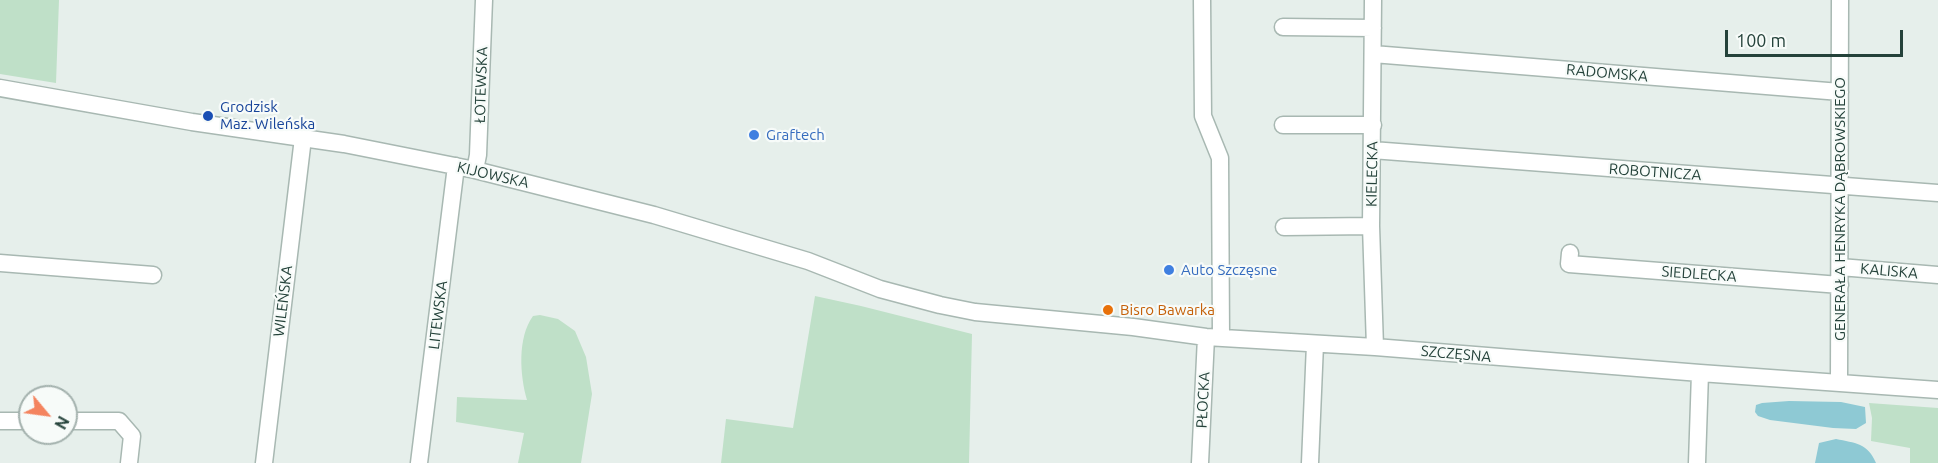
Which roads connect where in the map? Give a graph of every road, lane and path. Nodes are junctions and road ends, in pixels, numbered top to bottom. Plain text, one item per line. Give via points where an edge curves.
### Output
1 (484, 0) edge
2 (1202, 0) edge
3 (1373, 0) edge
4 (1840, 0) edge
5 (1283, 27) dead end
6 (1373, 28) junction
7 (1373, 54) junction
8 (0, 88) edge
9 (1840, 92) junction
10 (1283, 125) dead end
11 (1373, 125) junction
12 (303, 138) junction
13 (1372, 150) junction
14 (456, 166) junction
15 (475, 170) junction
16 (1841, 187) junction
17 (1938, 193) edge
18 (1371, 226) junction
19 (1284, 227) dead end
20 (1570, 253) dead end
21 (0, 263) edge
22 (1840, 267) junction
23 (153, 275) dead end
24 (1938, 275) edge
25 (1840, 285) junction
26 (975, 312) joint
27 (1214, 338) junction
28 (1315, 344) junction
29 (1375, 347) junction
30 (1700, 374) junction
31 (1839, 382) junction
32 (1938, 390) edge
33 (0, 421) edge
34 (18, 421) edge
35 (78, 421) edge
36 (129, 463) edge
37 (264, 463) edge
38 (419, 463) edge
39 (1200, 463) edge
40 (1310, 463) edge
41 (1697, 463) edge

1 - 15 street, ŁOTEWSKA
2 - 27 street, PŁOCKA via 1203,116 1220,158
3 - 6 street, KIELECKA
4 - 9 street, GENERAŁA HENRYKA DĄBROWSKIEGO
5 - 6 street
6 - 7 street, KIELECKA
7 - 9 street, RADOMSKA
7 - 11 street, KIELECKA
8 - 12 street, KIJOWSKA
9 - 16 street, GENERAŁA HENRYKA DĄBROWSKIEGO
10 - 11 street
11 - 13 street, KIELECKA
12 - 14 street, KIJOWSKA
12 - 37 street, WILEŃSKA
13 - 16 street, ROBOTNICZA
13 - 18 street, KIELECKA
14 - 15 street, KIJOWSKA
14 - 38 street, LITEWSKA
15 - 26 street, KIJOWSKA via 654,215 805,260 880,289
16 - 17 street, ROBOTNICZA
16 - 22 street, GENERAŁA HENRYKA DĄBROWSKIEGO
18 - 19 street
18 - 29 street, KIELECKA
20 - 25 street, SIEDLECKA via 1569,264
21 - 23 street
22 - 24 street, KALISKA
22 - 25 street, GENERAŁA HENRYKA DĄBROWSKIEGO
25 - 31 street, GENERAŁA HENRYKA DĄBROWSKIEGO
26 - 27 street, SZCZĘSNA
27 - 28 street, SZCZĘSNA
27 - 39 street, PŁOCKA
28 - 29 street, SZCZĘSNA
28 - 40 street
29 - 30 street, SZCZĘSNA
30 - 31 street, SZCZĘSNA
30 - 41 street
31 - 32 street, SZCZĘSNA
33 - 34 street
35 - 36 street via 119,421 132,436

